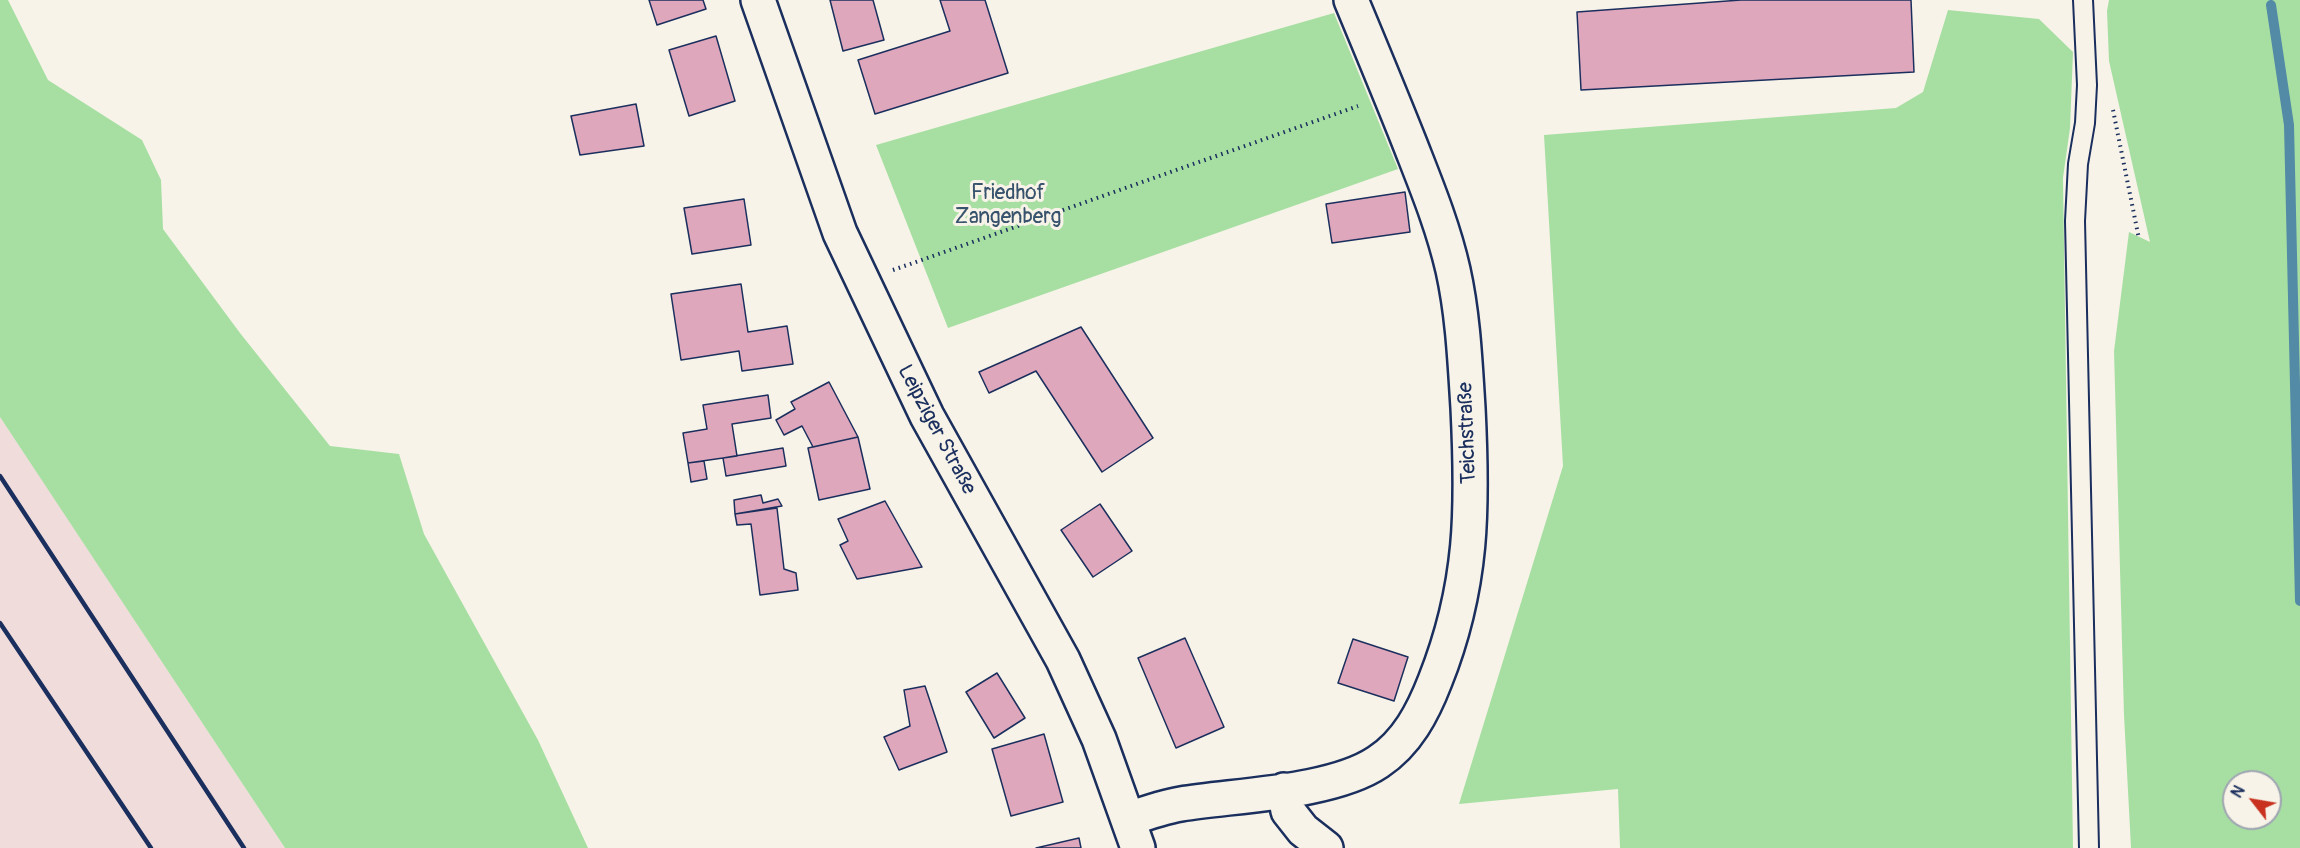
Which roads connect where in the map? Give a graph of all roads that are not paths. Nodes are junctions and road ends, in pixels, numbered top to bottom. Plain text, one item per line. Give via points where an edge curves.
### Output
1 (758, 0) edge
2 (1352, 0) edge
3 (2083, 0) edge
4 (1284, 790) junction
5 (1134, 834) edge
6 (1326, 848) edge
7 (2089, 848) edge

1 - 5 street, Leipziger Straße via 821,184 862,282 927,416 1063,660 1099,739
2 - 4 street, Teichstraße via 1424,179 1452,270 1465,356 1471,482 1469,542 1455,624 1432,690 1413,727 1390,753 1361,772
3 - 7 lane via 2087,85 2075,221
4 - 5 street, Teichstraße via 1170,806
4 - 6 street via 1288,812

